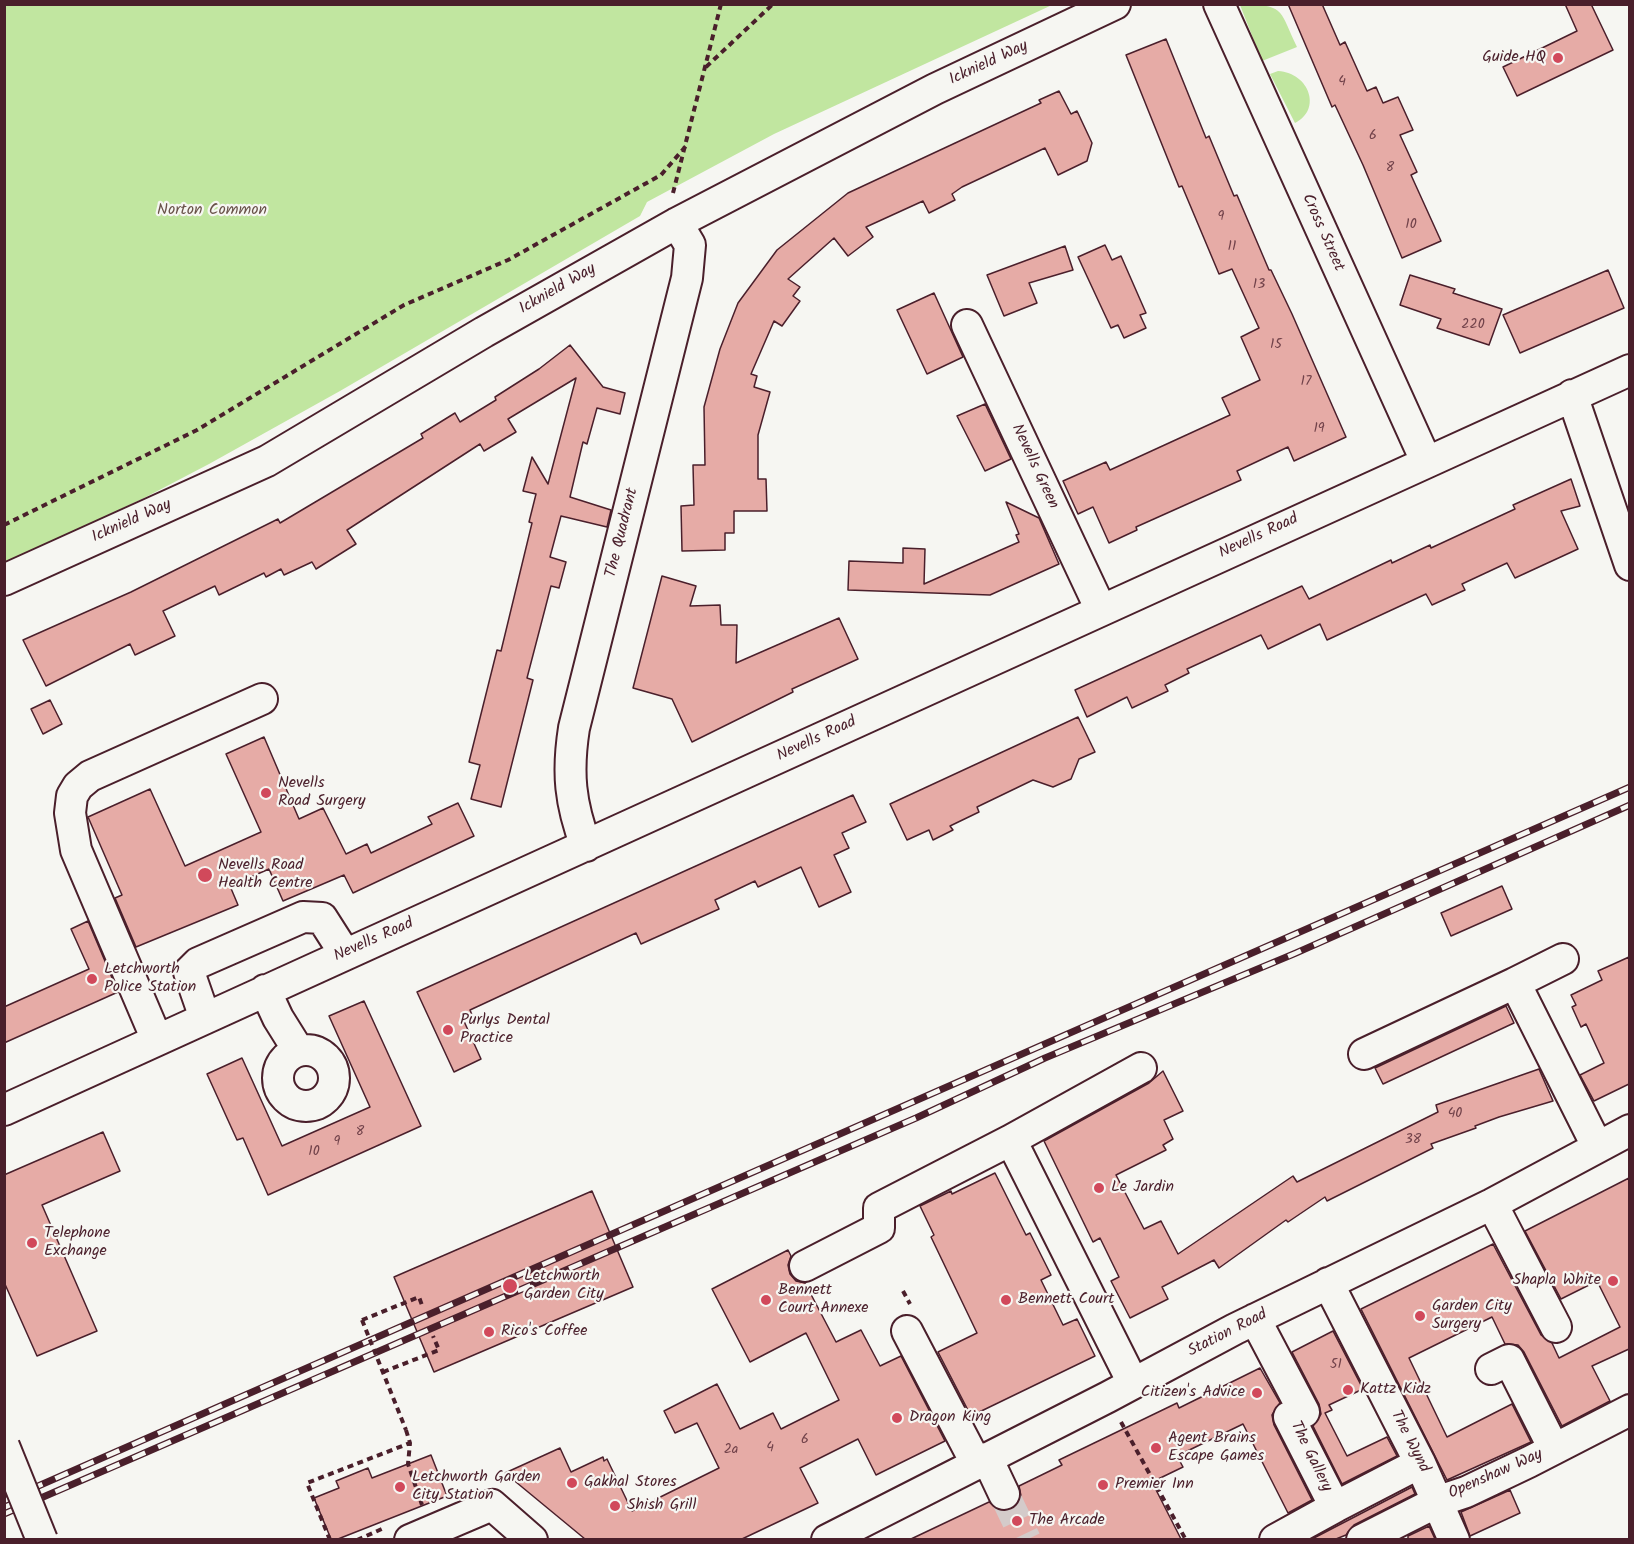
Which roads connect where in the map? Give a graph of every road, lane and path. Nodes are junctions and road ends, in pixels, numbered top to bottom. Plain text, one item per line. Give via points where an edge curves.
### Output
1 (721, 4) edge
2 (772, 4) edge
3 (1115, 4) edge
4 (1219, 4) edge
5 (706, 68) junction
6 (686, 146) junction
7 (674, 211) junction
8 (967, 325) dead end
9 (1629, 370) edge
10 (1572, 395) junction
11 (1426, 461) junction
12 (4, 525) edge
13 (1629, 565) edge
14 (4, 579) edge
15 (1101, 610) junction
16 (262, 699) dead end
17 (586, 846) junction
18 (345, 954) junction
19 (1563, 959) dead end
20 (1515, 983) junction
21 (265, 990) junction
22 (205, 1018) junction
23 (157, 1040) junction
24 (298, 1050) dead end
25 (1364, 1054) dead end
26 (1141, 1068) dead end
27 (4, 1110) edge
28 (1629, 1130) edge
29 (1011, 1140) junction
30 (1597, 1146) junction
31 (1492, 1204) junction
32 (805, 1266) dead end
33 (1328, 1283) junction
34 (423, 1308) dead end
35 (1255, 1319) junction
36 (1556, 1327) dead end
37 (907, 1331) dead end
38 (433, 1336) dead end
39 (1491, 1369) dead end
40 (382, 1372) junction
41 (1120, 1390) junction
42 (1629, 1410) edge
43 (410, 1443) junction
44 (4, 1446) edge
45 (1554, 1449) junction
46 (982, 1461) junction
47 (1420, 1463) junction
48 (1004, 1494) tunnel mouth
49 (1438, 1501) junction
50 (422, 1505) dead end
51 (1335, 1507) junction
52 (875, 1528) edge
53 (42, 1539) edge
54 (330, 1539) edge
55 (410, 1539) edge
56 (532, 1539) edge
57 (826, 1539) edge
58 (1186, 1539) edge
59 (1275, 1539) edge
60 (1362, 1539) edge
61 (1454, 1539) edge

1 - 5 path
2 - 5 path
3 - 7 street, Icknield Way
4 - 11 street, Cross Street
5 - 6 path
6 - 7 path
6 - 12 path via 661,175 508,260 404,305 196,430
7 - 14 street, Icknield Way via 494,326 267,461
7 - 17 street, The Quadrant via 690,245 687,278 570,753 573,813
8 - 15 street, Nevells Green
9 - 10 street, Nevells Road
10 - 11 street, Nevells Road
10 - 13 street
11 - 15 street, Nevells Road
15 - 17 street, Nevells Road
16 - 23 street via 90,776 72,796 69,854
17 - 18 street, Nevells Road
18 - 21 street, Nevells Road
18 - 22 street via 322,918 303,917 198,963 189,972
19 - 20 street
20 - 25 street
20 - 30 street
21 - 22 street, Nevells Road
21 - 24 street
22 - 23 street, Nevells Road
23 - 27 street, Nevells Road
26 - 29 street
28 - 30 street, Station Road
29 - 32 street via 879,1208 879,1228
29 - 41 street
30 - 31 street, Station Road
31 - 33 street, Station Road
31 - 36 street
33 - 35 street, Station Road
33 - 47 street, The Wynd
34 - 40 path, bridge via 419,1297 362,1320
35 - 41 street, Station Road
35 - 51 street, The Gallery via 1304,1412 1289,1417
37 - 46 street
38 - 40 path via 439,1350
39 - 45 street via 1509,1360
40 - 43 path, bridge
41 - 46 street, Station Road
41 - 58 path via 1152,1481
42 - 45 street, Openshaw Way
43 - 50 path via 408,1464
43 - 54 path via 307,1483
44 - 53 street, bridge
45 - 49 street, Openshaw Way via 1466,1492
46 - 48 street
46 - 52 street, Station Road
47 - 49 street, The Wynd
47 - 51 street, The Gallery
49 - 60 street, Openshaw Way
49 - 61 street, The Wynd
51 - 59 street, The Gallery
52 - 57 street, Station Road
55 - 56 street via 492,1505

